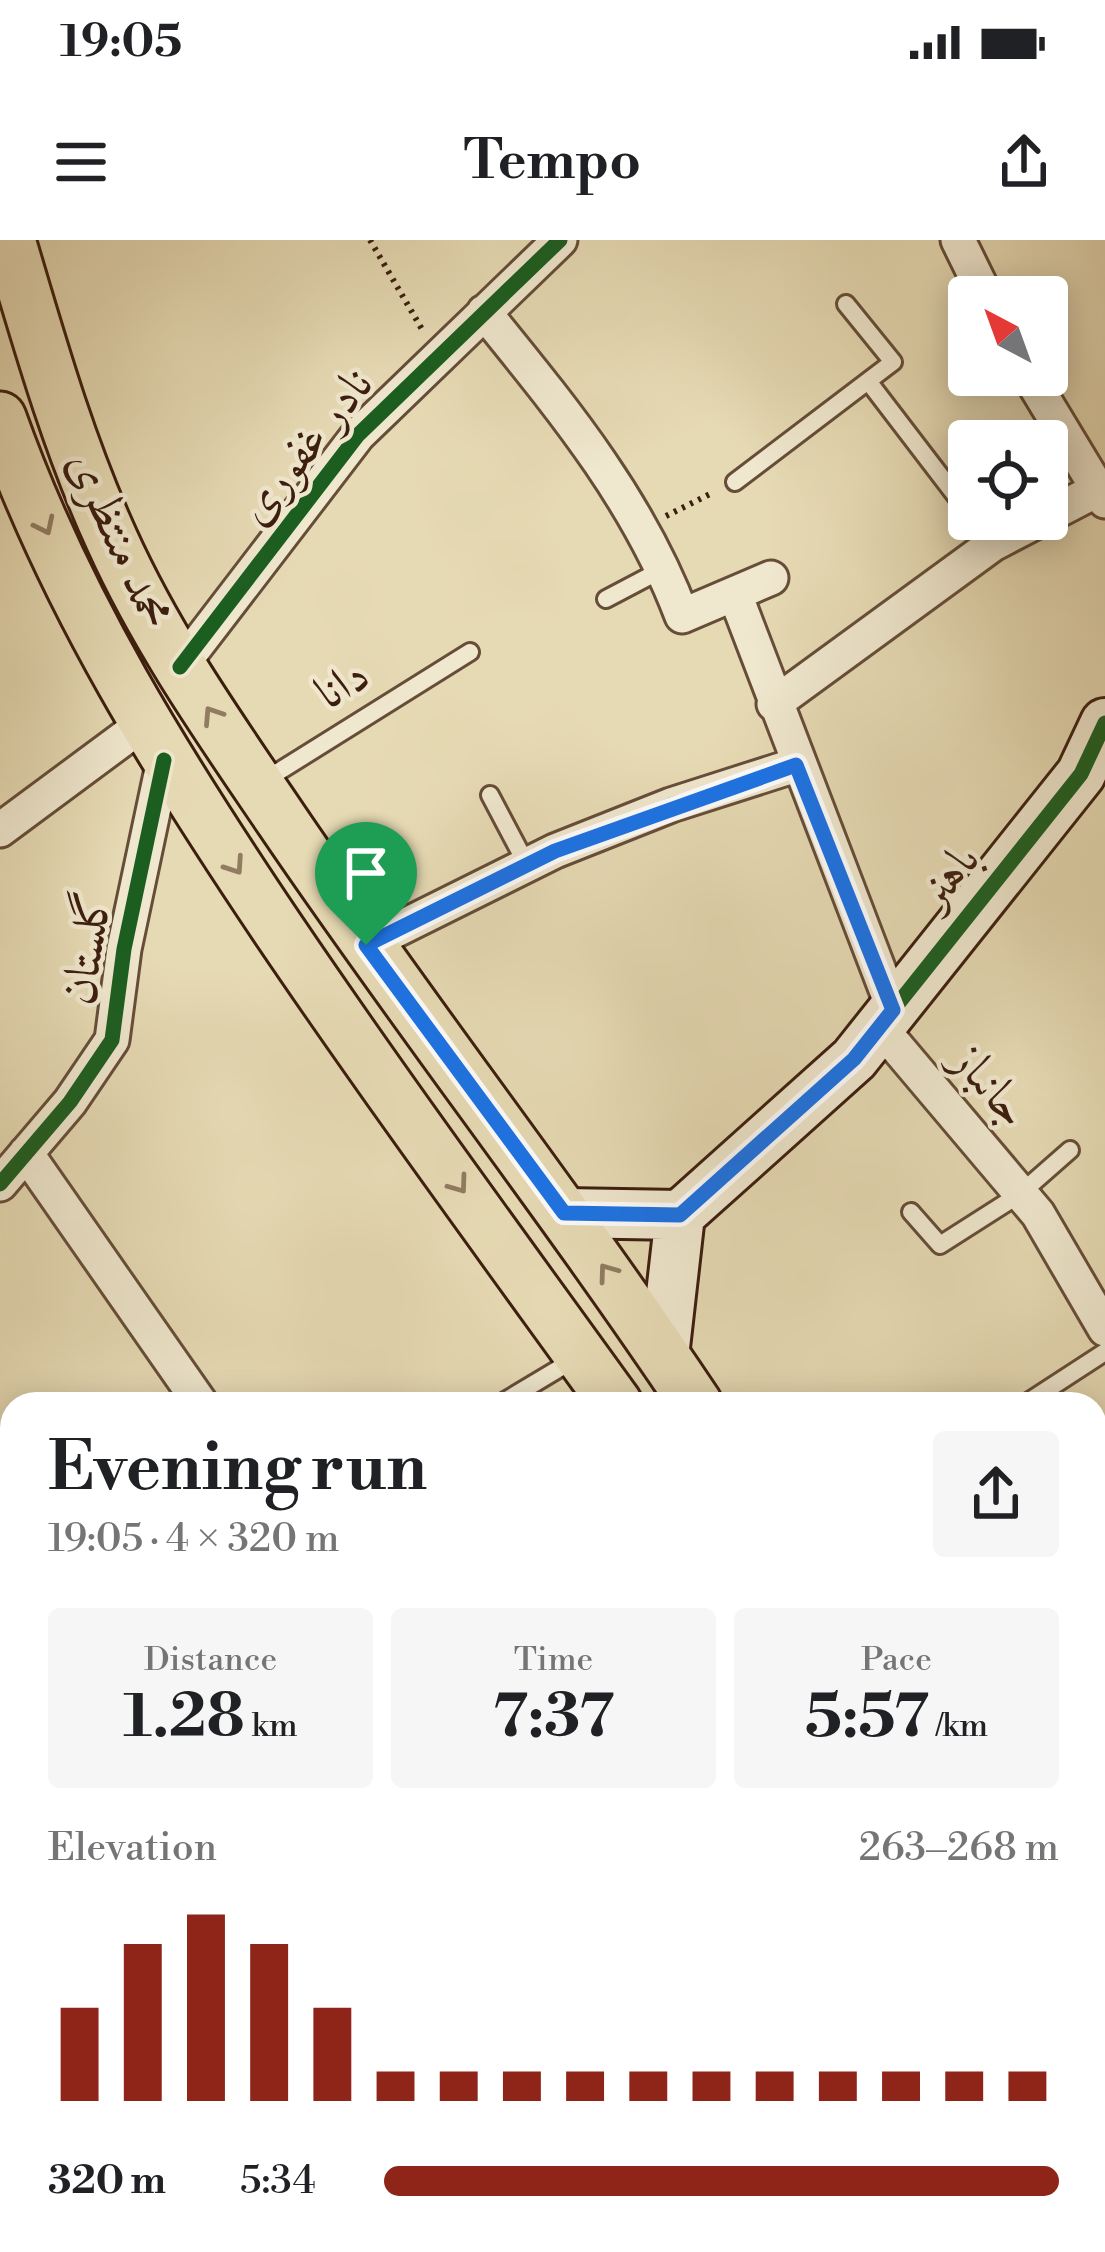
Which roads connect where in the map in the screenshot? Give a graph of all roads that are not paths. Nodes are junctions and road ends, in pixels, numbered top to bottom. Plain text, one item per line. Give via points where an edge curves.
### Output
1 (9, 240) edge
2 (560, 240) edge
3 (958, 240) edge
4 (976, 276) edge
5 (846, 304) dead end
6 (484, 312) junction
7 (868, 381) junction
8 (1041, 396) edge
9 (62, 410) junction
10 (2, 425) edge
11 (735, 482) road end
12 (948, 485) edge
13 (1100, 496) edge
14 (1068, 508) edge
15 (962, 540) edge
16 (664, 569) junction
17 (771, 578) dead end
18 (736, 597) junction
19 (606, 599) dead end
20 (470, 652) dead end
21 (180, 668) junction
22 (774, 704) junction
23 (1105, 723) edge
24 (154, 742) junction
25 (796, 765) junction
26 (258, 785) junction
27 (490, 795) dead end
28 (0, 830) edge
29 (527, 865) junction
30 (366, 945) junction
31 (886, 1019) junction
32 (1070, 1150) dead end
33 (26, 1153) junction
34 (0, 1184) edge
35 (1021, 1194) junction
36 (911, 1212) dead end
37 (564, 1213) junction
38 (680, 1215) junction
39 (1101, 1313) edge
40 (1105, 1352) edge
41 (581, 1355) junction
42 (664, 1356) junction
43 (193, 1392) edge
44 (520, 1392) edge
45 (607, 1392) edge
46 (688, 1392) edge
47 (1043, 1392) edge

1 - 9 main road, محمد منتظری
2 - 6 street, نادر غفوری
3 - 4 street
5 - 7 lane via 893,362
6 - 16 street via 574,423
6 - 21 street, نادر غفوری via 358,435
7 - 11 lane
7 - 12 lane
8 - 13 street
9 - 10 main road
9 - 21 main road, محمد منتظری via 111,540
10 -> 24 main road, محمد منتظری via 103,653
13 - 14 street
15 - 22 street
16 - 18 street via 682,616
16 - 19 lane
17 - 18 street
18 - 22 street, جانباز
20 - 26 lane, دانا
26 -> 21 main road, محمد منتظری
22 - 25 street, جانباز
23 - 31 street, باهنر via 1082,774
24 - 28 street
24 - 33 street, گلستان via 112,1040
24 -> 41 main road, محمد منتظری
25 - 29 street via 671,805
25 - 31 street, جانباز
26 - 30 main road, محمد منتظری
27 - 29 lane
29 - 30 street
30 - 37 main road, محمد منتظری
31 - 35 street, جانباز
31 - 38 street, باهنر via 854,1059
32 - 35 lane
33 - 34 street, گلستان
33 - 43 street
35 - 36 lane via 940,1245
35 - 39 street, جانباز
37 - 38 street
42 -> 37 main road, محمد منتظری
38 - 42 street
40 - 47 lane
41 - 44 lane
41 - 45 main road, محمد منتظری
42 - 46 main road, محمد منتظری

